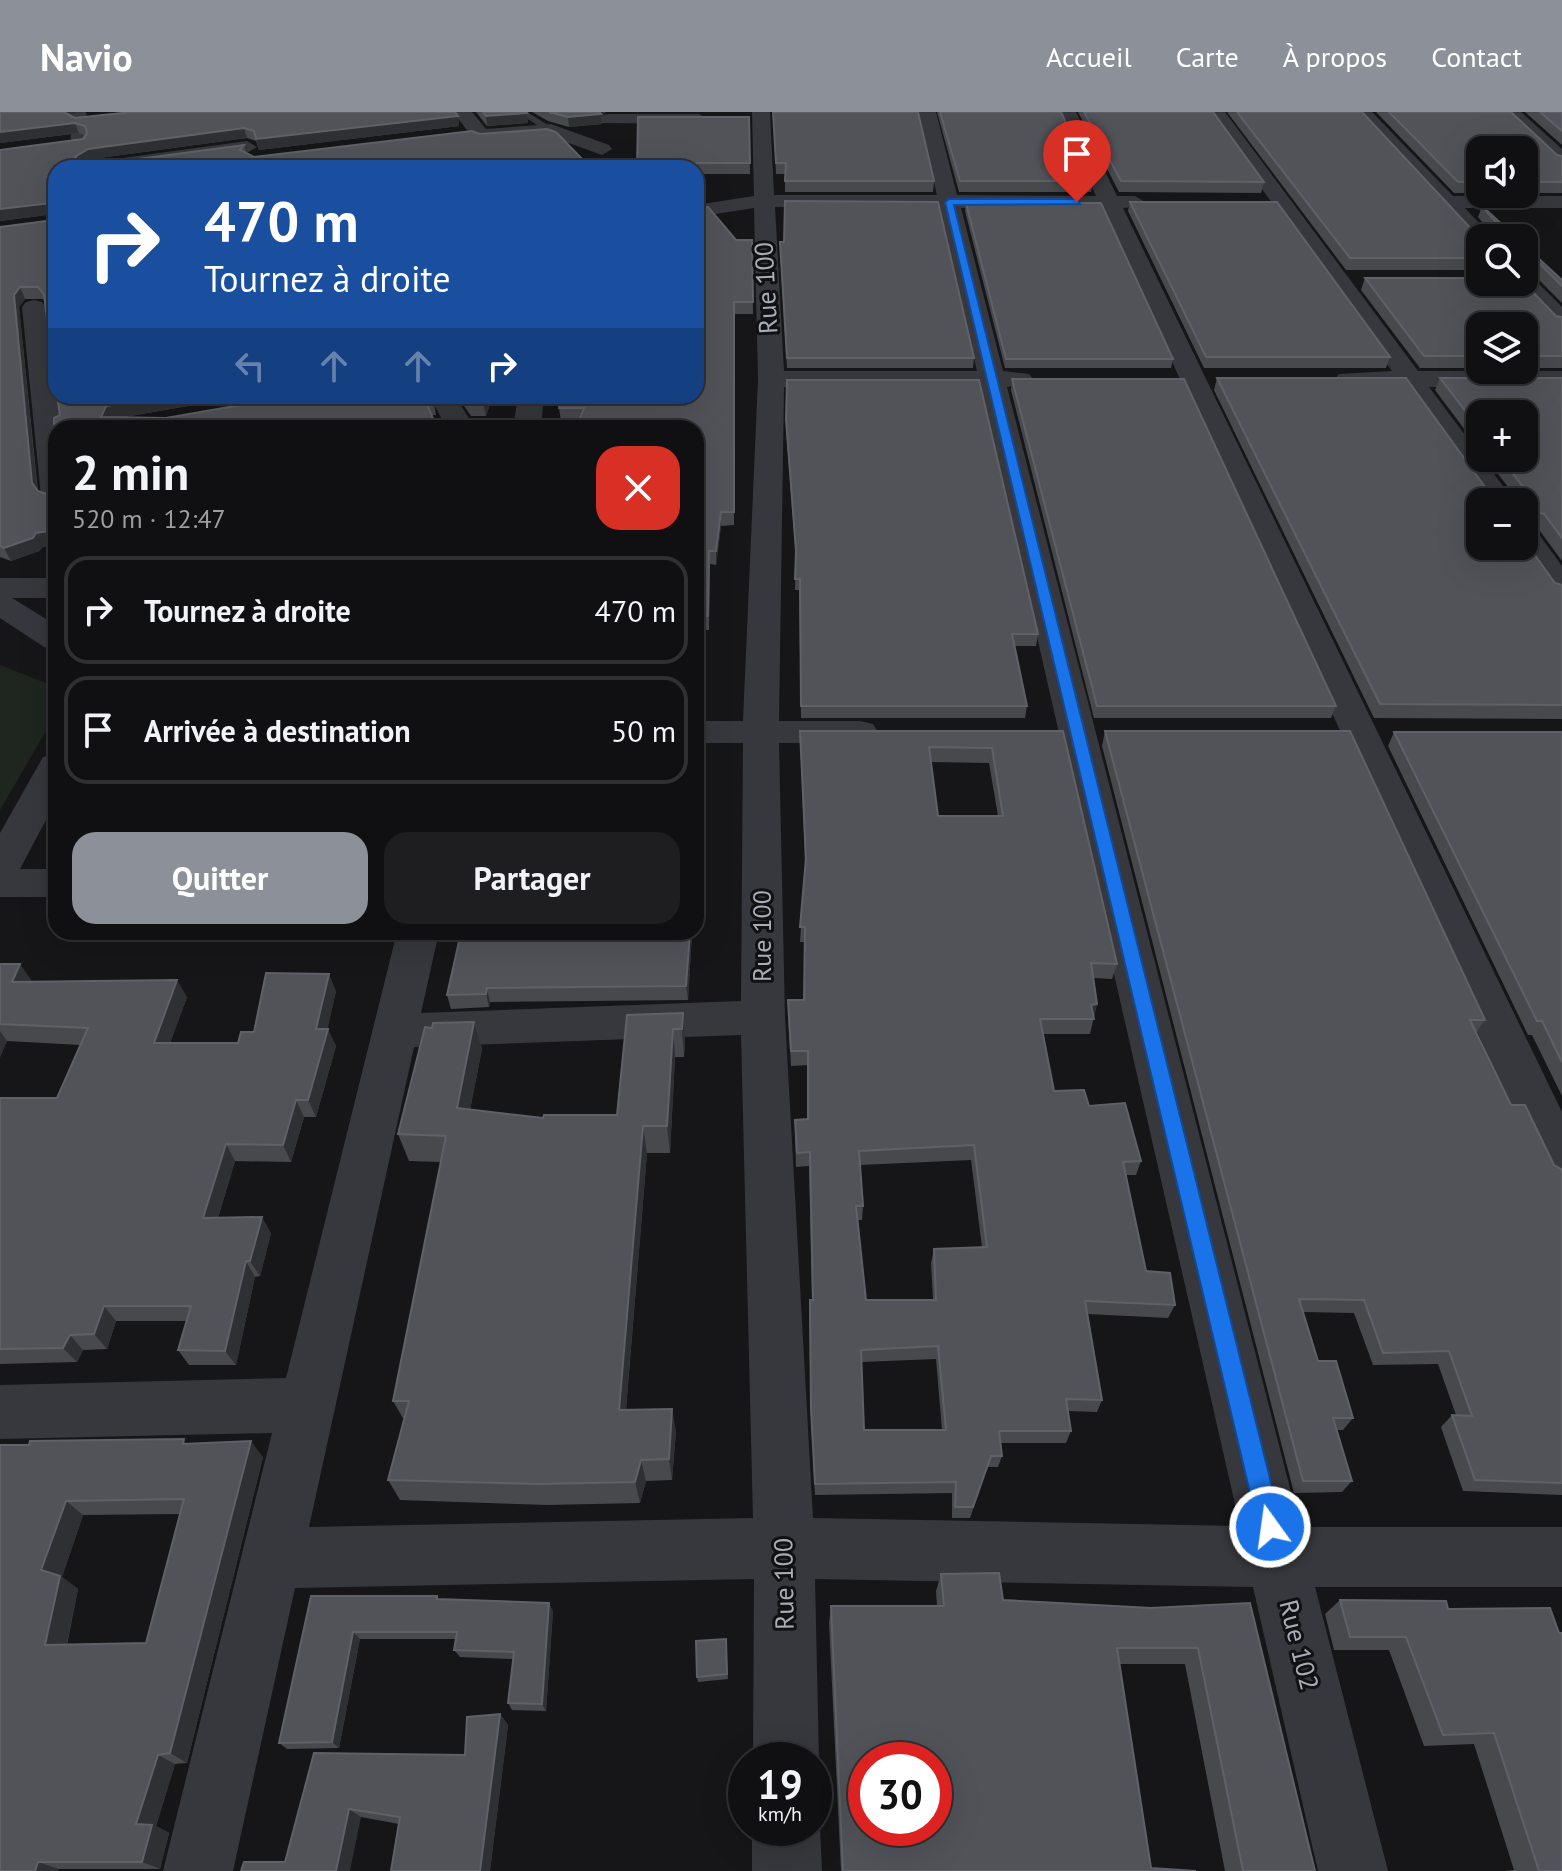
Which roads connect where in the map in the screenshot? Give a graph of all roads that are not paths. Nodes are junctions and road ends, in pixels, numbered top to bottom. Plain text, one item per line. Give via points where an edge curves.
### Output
1 (462, 112) edge
2 (521, 112) edge
3 (927, 112) edge
4 (1067, 112) edge
5 (1216, 112) edge
6 (1362, 112) edge
7 (1510, 112) edge
8 (609, 116) edge
9 (83, 117) edge
10 (756, 117) edge
11 (716, 119) edge
12 (241, 124) edge
13 (551, 130) junction
14 (247, 147) junction
15 (599, 158) edge
16 (1562, 159) edge
17 (80, 160) edge
18 (151, 160) edge
19 (254, 160) edge
20 (762, 201) junction
21 (949, 202) junction
22 (1109, 202) junction
23 (1156, 202) edge
24 (1250, 202) edge
25 (1281, 202) junction
26 (1448, 202) junction
27 (1562, 202) edge
28 (704, 210) edge
29 (1469, 224) edge
30 (1338, 280) junction
31 (1370, 280) edge
32 (1538, 296) edge
33 (34, 307) edge
34 (1562, 321) edge
35 (771, 379) junction
36 (992, 379) junction
37 (1039, 379) edge
38 (1317, 379) edge
39 (1410, 379) junction
40 (1562, 379) edge
41 (247, 410) edge
42 (215, 412) edge
43 (50, 420) edge
44 (1490, 488) edge
45 (1538, 555) edge
46 (0, 588) edge
47 (48, 588) edge
48 (1562, 588) edge
49 (0, 604) edge
50 (48, 635) edge
51 (761, 731) junction
52 (704, 732) edge
53 (887, 732) edge
54 (48, 780) edge
55 (0, 869) edge
56 (0, 883) edge
57 (48, 883) edge
58 (416, 940) edge
59 (763, 1017) junction
60 (395, 1032) junction
61 (1562, 1163) edge
62 (307, 1405) junction
63 (0, 1412) edge
64 (784, 1548) junction
65 (1277, 1557) junction
66 (1562, 1557) edge
67 (272, 1558) junction
68 (786, 1742) edge
69 (786, 1846) edge
70 (198, 1871) edge
71 (787, 1871) edge
72 (1353, 1871) edge

1 - 13 street via 470,133
2 - 13 lane
3 - 21 street, Rue 102
4 - 22 street
5 - 25 street
6 - 26 street
7 - 16 street
8 - 11 street
8 - 15 street
9 - 17 street via 71,143
10 - 20 street, Rue 100
12 - 14 street
13 - 15 street
14 - 18 street
14 - 19 street
20 - 21 street
20 - 28 street
20 - 35 street, Rue 100
21 - 22 street
21 - 36 street, Rue 102
22 - 23 street
22 - 61 street
24 - 25 street
25 - 30 street
26 - 27 street
26 - 29 street
30 - 31 street
30 - 39 street
32 - 34 street
33 - 43 street
35 - 36 street
35 - 51 street, Rue 100
36 - 37 street
36 - 65 street, Rue 102
38 - 39 street
39 - 40 street
39 - 44 street
41 - 42 street
45 - 48 street
46 - 47 street
49 - 50 street
51 - 52 street
51 - 53 street
51 - 59 street, Rue 100
54 - 55 street
56 - 57 street
58 - 60 street
59 - 60 street
59 - 64 street, Rue 100
60 - 62 street
62 - 63 street
62 - 67 street
64 - 65 street
64 - 67 street
64 - 68 street, Rue 100
65 - 66 street
65 - 72 street, Rue 102
67 - 70 street
69 - 71 street

